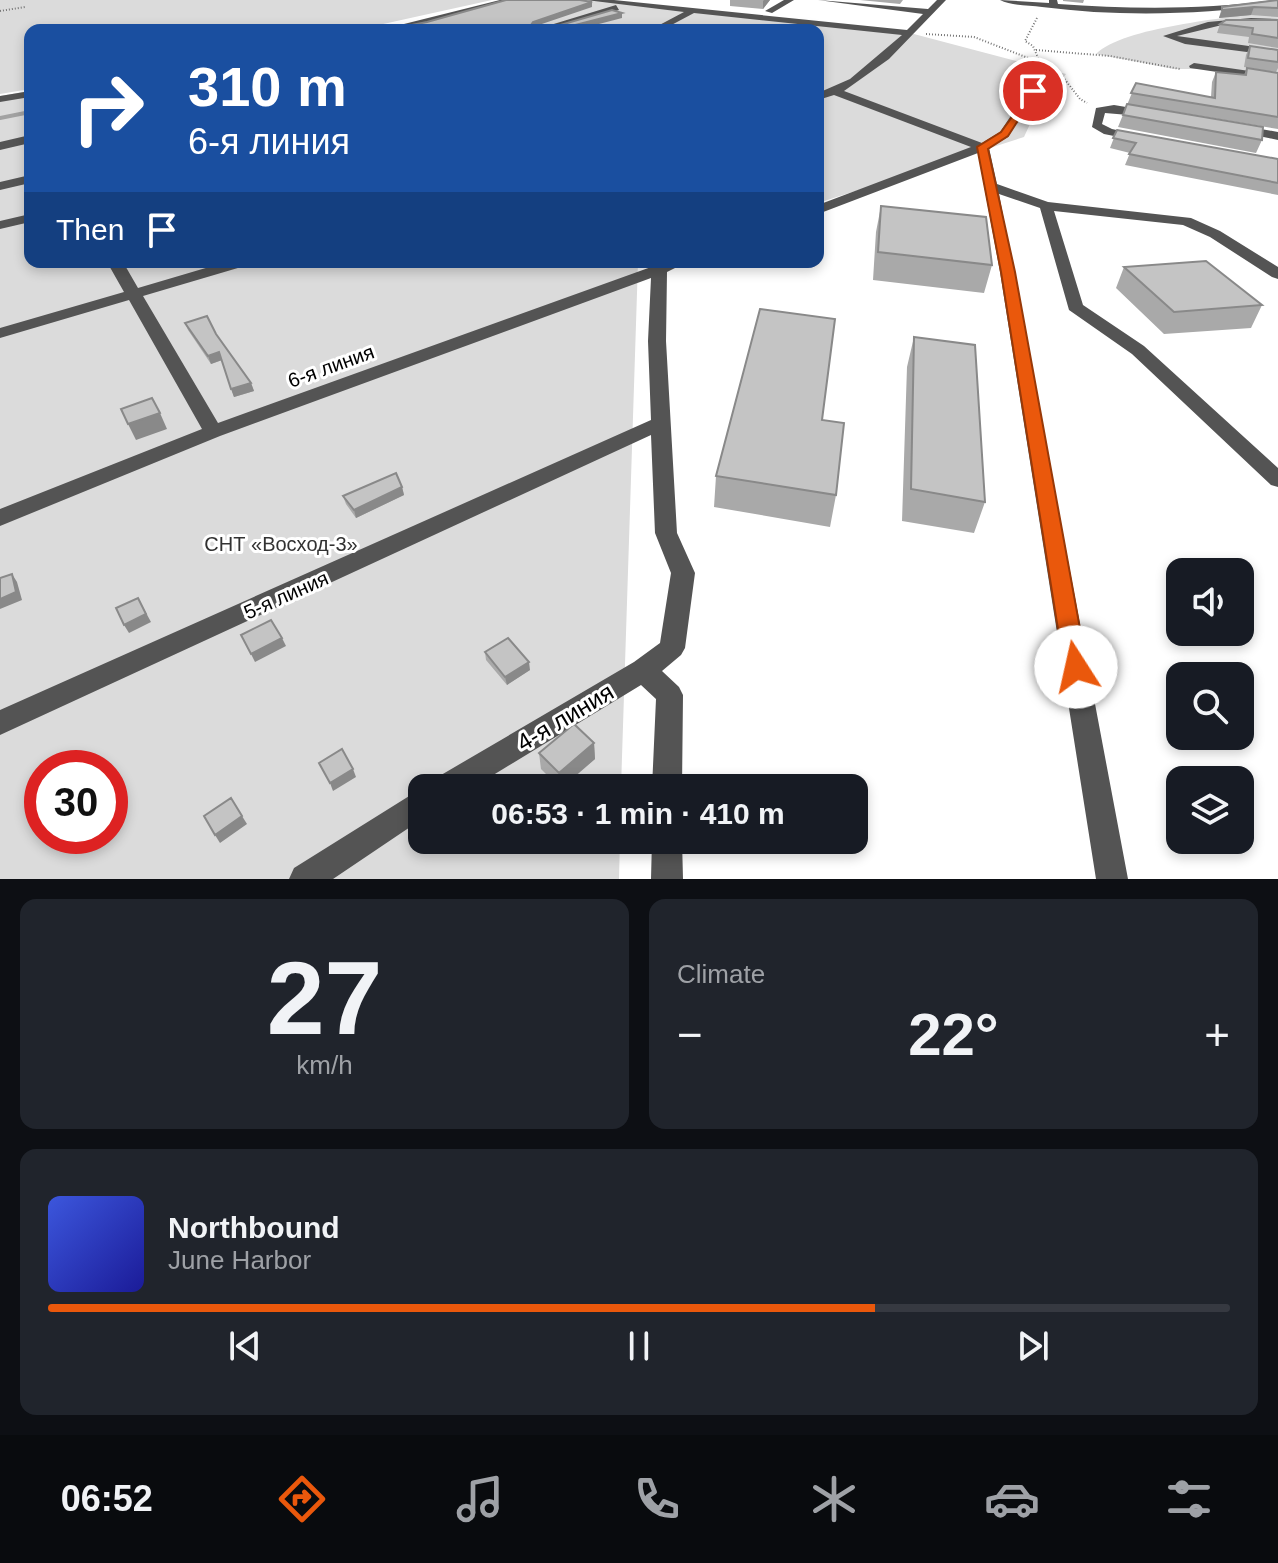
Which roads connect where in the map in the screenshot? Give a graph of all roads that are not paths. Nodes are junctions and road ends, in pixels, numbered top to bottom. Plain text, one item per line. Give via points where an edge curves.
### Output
1 (510, 0) edge
2 (590, 0) edge
3 (790, 0) edge
4 (822, 0) edge
5 (942, 0) edge
6 (1004, 0) edge
7 (1278, 2) edge
8 (1053, 3) edge
9 (631, 4) junction
10 (1110, 4) edge
11 (691, 12) junction
12 (930, 12) junction
13 (767, 15) junction
14 (1278, 22) edge
15 (410, 24) edge
16 (560, 24) edge
17 (667, 24) edge
18 (756, 24) edge
19 (909, 32) junction
20 (1278, 53) edge
21 (1194, 66) dead end
22 (1049, 69) road end
23 (1278, 78) edge
24 (837, 92) junction
25 (24, 95) edge
26 (824, 95) edge
27 (0, 99) edge
28 (1172, 118) edge
29 (1233, 128) edge
30 (1278, 136) edge
31 (24, 140) edge
32 (1161, 142) edge
33 (0, 146) edge
34 (983, 147) junction
35 (24, 180) edge
36 (0, 186) edge
37 (992, 187) junction
38 (1046, 206) junction
39 (824, 208) edge
40 (24, 219) edge
41 (0, 225) edge
42 (118, 268) edge
43 (222, 268) edge
44 (664, 268) edge
45 (669, 268) edge
46 (1278, 274) edge
47 (132, 294) junction
48 (0, 333) edge
49 (659, 424) junction
50 (213, 432) junction
51 (1278, 480) edge
52 (0, 518) edge
53 (643, 670) junction
54 (0, 723) edge
55 (469, 774) edge
56 (667, 774) edge
57 (408, 811) edge
58 (667, 854) edge
59 (305, 879) edge
60 (667, 879) edge
61 (1112, 879) edge

1 - 15 street
2 - 9 street
3 - 13 street
4 - 12 street
5 - 12 street
6 - 8 street
7 - 10 street via 1230,9
8 - 10 street
9 - 11 street
9 - 16 street
11 - 13 street
11 - 17 street
12 - 19 street
13 - 18 street
13 - 19 street
14 - 20 street via 1207,25 1168,36
19 - 24 street
21 - 23 street
22 - 34 street via 1004,134
24 - 26 street
24 - 34 street
25 - 27 street
28 - 32 street via 1100,110 1096,125
29 - 30 street
31 - 33 street
34 - 37 street
34 - 39 street
35 - 36 street
37 - 38 street
37 - 61 street
38 - 46 street via 1186,221
38 - 51 street via 1075,307 1138,350
40 - 41 street
42 - 47 street
43 - 47 street
44 - 50 street, 6-я линия
45 - 49 street, 4-я линия
47 - 48 street
47 - 50 street
49 - 53 street, 4-я линия via 666,533 683,573 672,648
49 - 54 street, 5-я линия
50 - 52 street, 6-я линия
53 - 55 street, 4-я линия
53 - 56 street via 670,695
57 - 59 street
58 - 60 street

